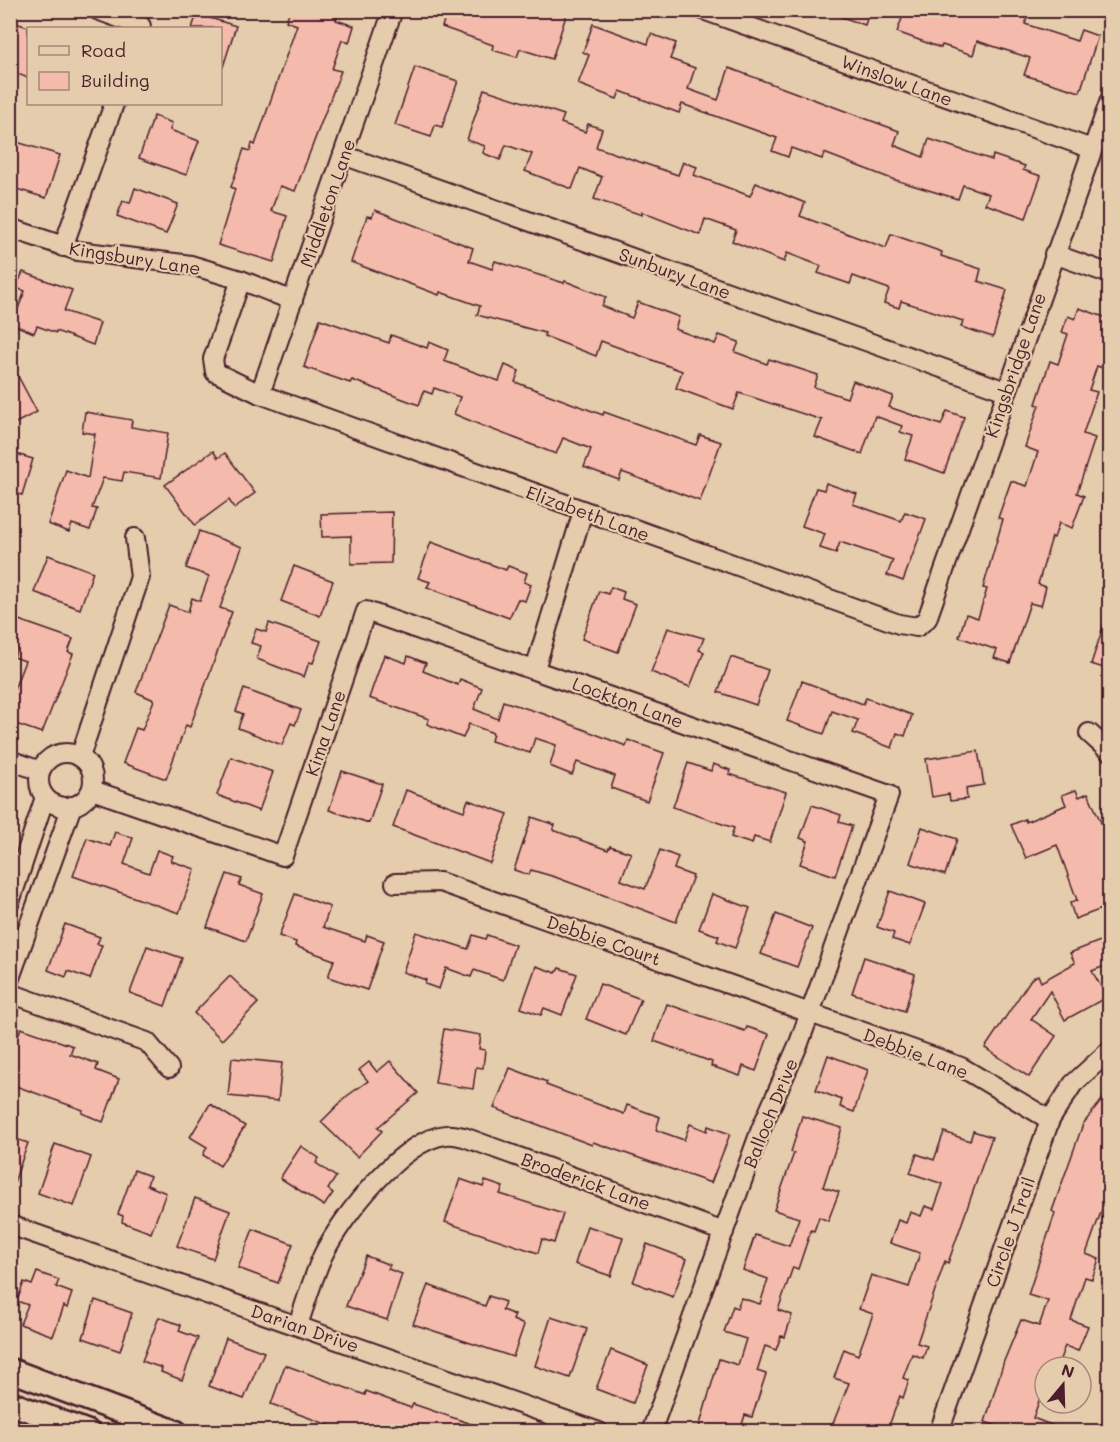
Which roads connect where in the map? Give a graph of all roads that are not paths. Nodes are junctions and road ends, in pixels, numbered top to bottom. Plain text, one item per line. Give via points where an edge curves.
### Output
1 (97, 10) edge
2 (393, 10) edge
3 (703, 10) edge
4 (143, 22) edge
5 (1110, 100) edge
6 (114, 105) edge
7 (1092, 149) junction
8 (343, 155) junction
9 (10, 228) edge
10 (63, 247) junction
11 (1054, 254) junction
12 (1110, 274) edge
13 (241, 280) junction
14 (293, 301) junction
15 (1006, 391) junction
16 (260, 394) junction
17 (583, 511) junction
18 (135, 538) dead end
19 (366, 611) joint
20 (917, 627) joint
21 (536, 669) junction
22 (1089, 733) dead end
23 (1110, 752) edge
24 (80, 757) junction
25 (10, 760) edge
26 (40, 771) junction
27 (92, 790) junction
28 (889, 795) joint
29 (45, 797) junction
30 (72, 806) junction
31 (395, 883) dead end
32 (10, 902) edge
33 (10, 978) edge
34 (10, 993) edge
35 (810, 1013) junction
36 (1110, 1050) edge
37 (169, 1068) dead end
38 (1050, 1120) junction
39 (10, 1225) edge
40 (724, 1232) junction
41 (298, 1325) junction
42 (10, 1370) edge
43 (10, 1403) edge
44 (88, 1431) edge
45 (176, 1431) edge
46 (599, 1431) edge
47 (651, 1431) edge
48 (939, 1431) edge

1 - 4 street
2 - 8 street, Middleton Lane
3 - 7 street, Winslow Lane
5 - 7 street, Kingsbridge Lane
6 - 10 street
7 - 11 street, Kingsbridge Lane
8 - 14 street, Middleton Lane
8 - 15 street, Sunbury Lane
9 - 10 street, Kingsbury Lane
10 - 13 street, Kingsbury Lane via 191,265
11 - 12 street
11 - 15 street, Kingsbridge Lane
13 - 14 street, Kingsbury Lane
13 - 16 street, Elizabeth Lane via 213,366 221,377
14 - 16 street, Middleton Lane
15 - 20 street, Kingsbridge Lane via 927,619
16 - 17 street, Elizabeth Lane
17 - 20 street, Elizabeth Lane
17 - 21 street
18 - 24 street via 140,577
19 - 21 street, Lockton Lane
19 - 27 street, Kima Lane via 284,856
21 - 28 street, Lockton Lane
22 - 23 street
24 - 26 street via 71,753 52,756
24 - 27 street via 92,771
25 - 26 street
26 - 29 street via 40,789
27 - 30 street via 87,798
28 - 35 street, Balloch Drive
29 - 30 street via 61,807
29 - 32 street
30 - 33 street
31 - 35 street, Debbie Court via 440,882
34 - 37 street via 147,1042
35 - 38 street, Debbie Lane via 961,1067
35 - 40 street, Balloch Drive via 761,1129
36 - 38 street, Circle J Trail via 1073,1084
38 - 48 street, Circle J Trail
39 - 41 street, Darian Drive
40 - 41 street, Broderick Lane via 447,1134 427,1141 403,1157 353,1209 323,1255
40 - 47 street, Balloch Drive
41 - 46 street, Darian Drive
42 - 45 main road
43 - 44 main road

